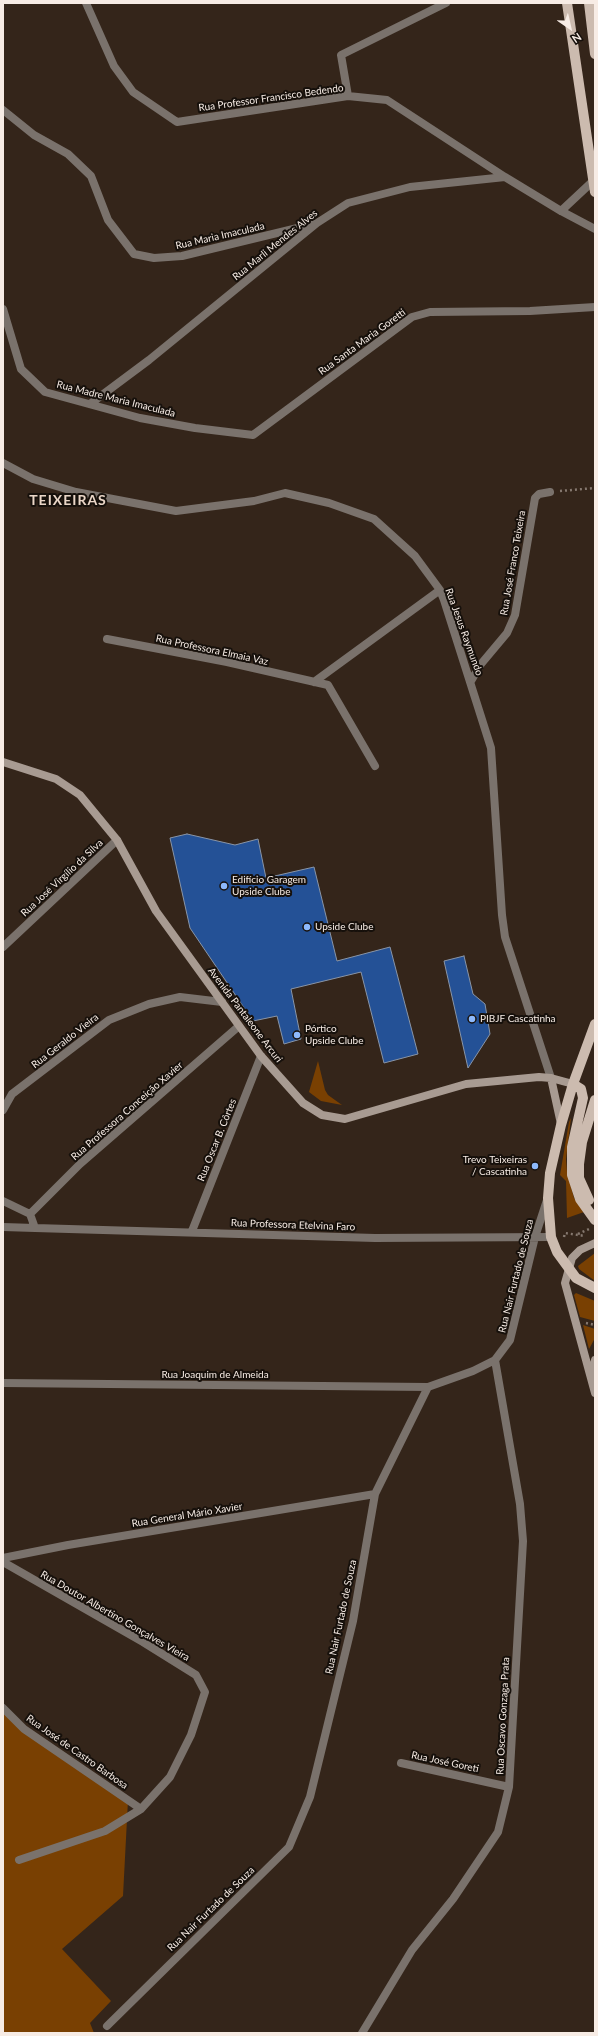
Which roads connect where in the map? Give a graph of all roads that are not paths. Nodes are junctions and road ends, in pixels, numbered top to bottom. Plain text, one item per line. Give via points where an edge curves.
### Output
1 (86, 3) edge
2 (446, 3) edge
3 (568, 3) edge
4 (589, 3) edge
5 (595, 54) edge
6 (348, 96) junction
7 (3, 110) edge
8 (505, 177) junction
9 (594, 187) edge
10 (561, 211) junction
11 (318, 223) junction
12 (595, 229) edge
13 (595, 306) edge
14 (3, 309) edge
15 (90, 404) junction
16 (253, 434) joint
17 (3, 463) edge
18 (550, 492) road end
19 (440, 590) junction
20 (107, 639) dead end
21 (471, 681) junction
22 (314, 682) junction
23 (3, 762) edge
24 (375, 766) dead end
25 (117, 840) junction
26 (3, 947) edge
27 (222, 1002) junction
28 (595, 1024) edge
29 (239, 1026) junction
30 (261, 1056) junction
31 (551, 1078) junction
32 (573, 1084) junction
33 (595, 1100) edge
34 (3, 1110) edge
35 (561, 1125) junction
36 (548, 1198) junction
37 (3, 1201) edge
38 (595, 1209) edge
39 (30, 1214) junction
40 (595, 1220) edge
41 (3, 1227) edge
42 (35, 1228) junction
43 (192, 1231) junction
44 (551, 1236) junction
45 (535, 1237) junction
46 (595, 1243) edge
47 (568, 1269) junction
48 (595, 1288) edge
49 (496, 1360) junction
50 (595, 1360) edge
51 (592, 1379) junction
52 (3, 1383) edge
53 (428, 1386) junction
54 (595, 1393) edge
55 (375, 1494) junction
56 (3, 1558) edge
57 (3, 1562) edge
58 (3, 1708) edge
59 (400, 1763) dead end
60 (509, 1787) junction
61 (141, 1809) junction
62 (19, 1860) dead end
63 (107, 2026) dead end
64 (362, 2033) edge

1 - 6 street, Rua Professor Francisco Bedendo via 114,66 133,92 177,122
2 - 6 street via 341,55
3 - 9 main road
4 - 5 main road
6 - 8 street, Rua Professor Francisco Bedendo via 387,100
7 - 11 street, Rua Maria Imaculada via 34,135 68,154 91,176 108,220 134,254 154,258 182,256
8 - 10 street, Rua Professor Francisco Bedendo
8 - 11 street, Rua Marli Mendes Alves via 410,187 348,202
9 - 10 street
10 - 12 street, Rua Professor Francisco Bedendo
11 - 15 street, Rua Marli Mendes Alves via 149,360
13 - 16 street, Rua Santa Maria Goretti via 530,311 430,312 412,317
14 - 15 street, Rua Madre Maria Imaculada via 21,369 45,392
15 - 16 street, Rua Madre Maria Imaculada via 140,418 195,428
17 - 19 street, Rua Jesus Raymundo via 33,479 76,492 176,511 254,501 285,493 330,503 374,519 415,556
18 - 21 street, Rua José Franco Teixeira via 539,494 535,498 515,615 508,633
19 - 21 street, Rua Jesus Raymundo
19 - 22 street
20 - 22 street, Rua Professora Elmaia Vaz
21 - 31 street, Rua Jesus Raymundo via 491,748 505,937
22 - 24 street, Rua Professora Elmaia Vaz via 328,685
23 - 25 street, Avenida Pantaleone Arcuri via 56,779 80,795
25 - 26 street, Rua José Virgílio da Silva
25 - 27 street, Avenida Pantaleone Arcuri via 156,911
27 - 29 street, Avenida Pantaleone Arcuri
27 - 34 street, Rua Geraldo Vieira via 180,997 149,1004 108,1020 12,1094
28 - 32 main road
29 - 30 street, Avenida Pantaleone Arcuri
29 - 39 street, Rua Professora Conceição Xavier via 80,1164
30 - 31 street, Avenida Pantaleone Arcuri via 303,1103 322,1115 345,1119 466,1084
30 - 43 street, Rua Oscar B. Côrtes
31 - 32 street, Avenida Pantaleone Arcuri
31 - 35 street, Rua Jesus Raymundo
32 - 35 main road
32 - 40 main road via 581,1090 583,1098 572,1147 572,1175 580,1199
33 - 38 main road via 582,1142 579,1164 579,1178
35 - 36 main road via 550,1173
36 - 44 main road
36 - 45 street, Rua Nair Furtado de Souza
37 - 39 street
39 - 42 street
41 - 42 street, Rua Professora Etelvina Faro
42 - 43 street, Rua Professora Etelvina Faro
43 - 45 street, Rua Professora Etelvina Faro via 375,1238
44 - 45 street, Rua Professora Etelvina Faro
44 - 47 main road
45 - 49 street, Rua Nair Furtado de Souza via 510,1340
46 - 47 street via 580,1250 572,1258
47 - 48 main road via 576,1278
47 - 51 street via 565,1283
49 - 53 street, Rua Nair Furtado de Souza via 473,1371
49 - 60 street, Rua Oscavo Gonzaga Prata via 520,1504 523,1541
50 - 51 street
51 - 54 street
52 - 53 street, Rua Joaquim de Almeida
53 - 55 street, Rua Nair Furtado de Souza
55 - 56 street, Rua General Mário Xavier
55 - 63 street, Rua Nair Furtado de Souza via 353,1621 310,1797 289,1847
57 - 61 street, Rua Doutor Albertino Gonçalves Vieira via 196,1675 205,1692 191,1735 170,1776
58 - 61 street, Rua José de Castro Barbosa via 24,1729
59 - 60 street, Rua José Goreti
60 - 64 street, Rua Oscavo Gonzaga Prata via 498,1832 453,1899 412,1950
61 - 62 street, Rua Doutor Albertino Gonçalves Vieira via 105,1831

